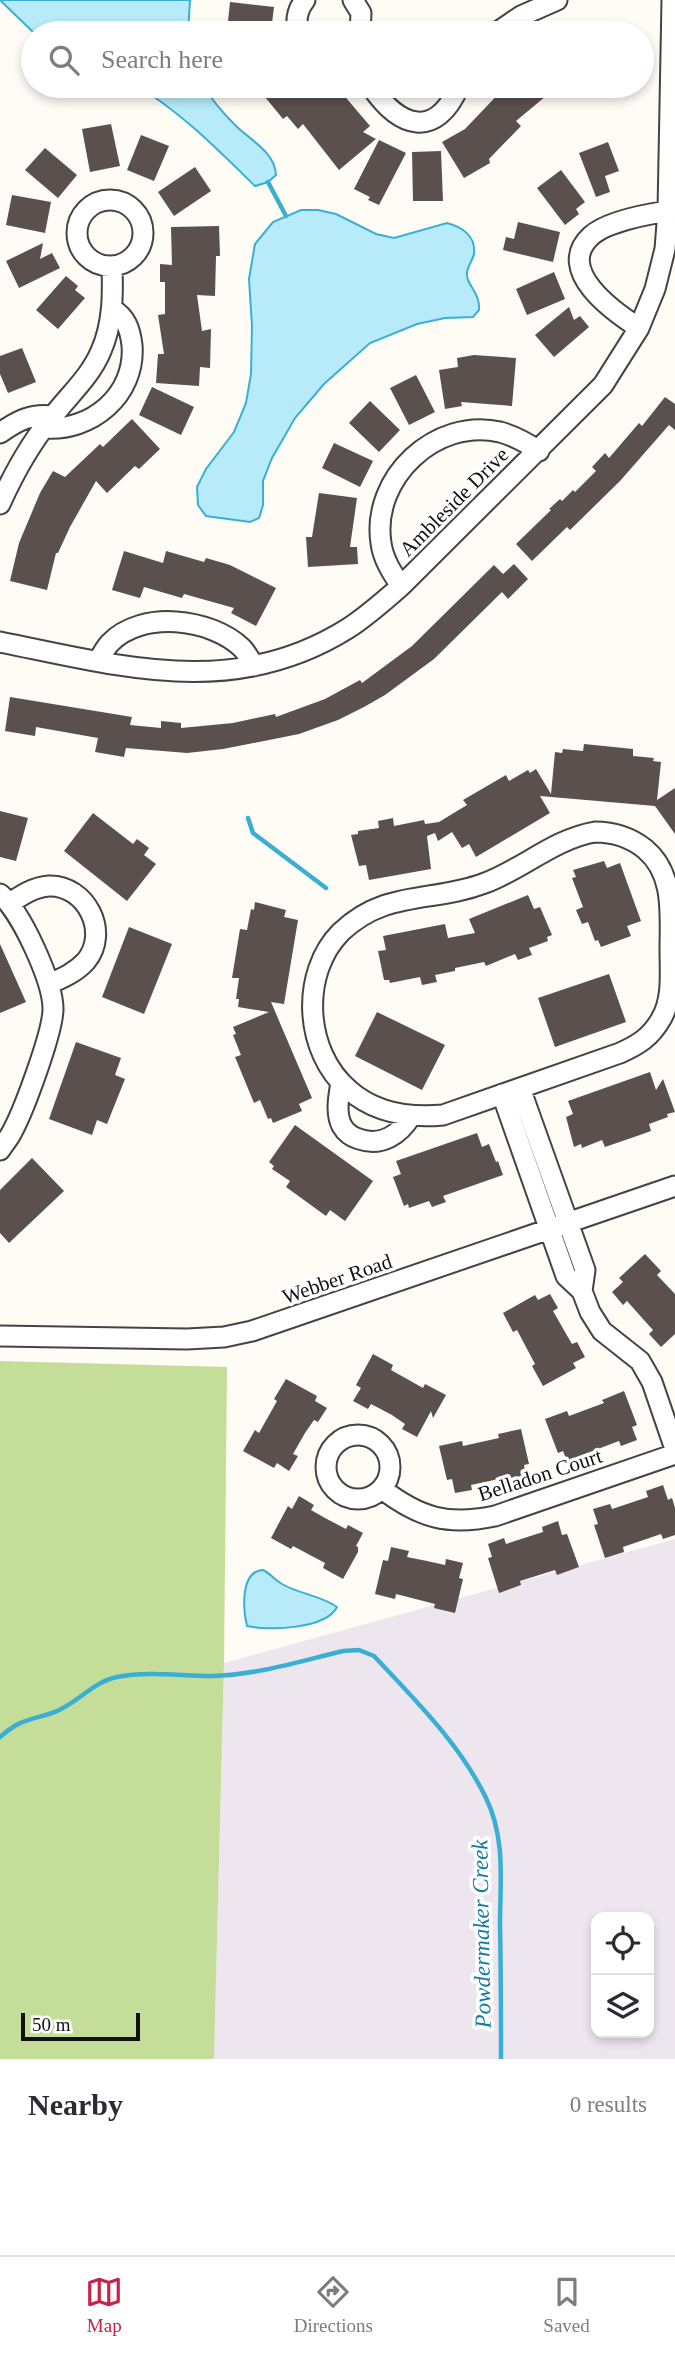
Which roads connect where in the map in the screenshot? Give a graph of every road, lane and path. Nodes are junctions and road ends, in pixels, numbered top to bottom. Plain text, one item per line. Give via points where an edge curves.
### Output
1 (305, 0) edge
2 (354, 0) edge
3 (557, 0) edge
4 (673, 0) edge
5 (297, 21) edge
6 (361, 21) edge
7 (514, 21) edge
8 (380, 98) edge
9 (452, 98) edge
10 (668, 211) junction
11 (112, 265) dead end
12 (112, 309) junction
13 (639, 328) junction
14 (48, 422) junction
15 (0, 433) edge
16 (539, 450) junction
17 (0, 504) edge
18 (401, 586) junction
19 (0, 642) edge
20 (97, 661) junction
21 (254, 666) junction
22 (5, 898) edge
23 (50, 984) junction
24 (341, 1082) junction
25 (511, 1091) junction
26 (411, 1116) junction
27 (0, 1150) edge
28 (675, 1186) edge
29 (570, 1222) junction
30 (548, 1229) junction
31 (582, 1291) junction
32 (0, 1336) edge
33 (675, 1451) edge
34 (382, 1489) dead end

1 - 5 street
2 - 6 street
3 - 7 street
4 - 10 street, Ambleside Drive
8 - 9 street via 403,120 419,121 433,119
10 - 13 street, Ambleside Drive via 665,249
10 - 13 street via 606,228 583,247 580,261 592,290
11 - 12 street
12 - 14 street via 103,349 90,373
12 - 14 street via 122,315 131,339 127,380 110,405 88,421 59,429
13 - 16 street, Ambleside Drive via 603,385
14 - 15 street via 39,414
14 - 17 street
16 - 18 street, Ambleside Drive
16 - 18 street, Ambleside Drive via 499,432 475,430 436,440 403,467 384,500 380,523 389,570
18 - 21 street, Ambleside Drive via 370,613 314,647
19 - 20 street, Ambleside Drive
20 - 21 street, Ambleside Drive via 181,673
20 - 21 street via 110,642 123,634 163,621 206,627 225,636 242,648
22 - 23 street
22 - 23 street via 53,886 82,898 89,908 95,934 87,960
23 - 27 street via 50,1033 12,1133
24 - 25 street via 316,1035 313,995 330,946 353,922 394,901 485,883 580,834 609,832 635,841 659,863 669,888 670,986 663,1017 640,1044
24 - 26 street via 368,1103
24 - 26 street via 339,1113 350,1136 383,1140
25 - 26 street via 443,1115
25 - 29 street
25 - 30 street
28 - 29 street, Webber Road
29 - 30 street, Webber Road
29 - 31 street via 585,1270
30 - 31 street via 566,1276
30 - 32 street, Webber Road via 280,1322 223,1337
31 - 33 street via 602,1332 640,1361 652,1382
33 - 34 street, Belladon Court via 472,1521 425,1515

